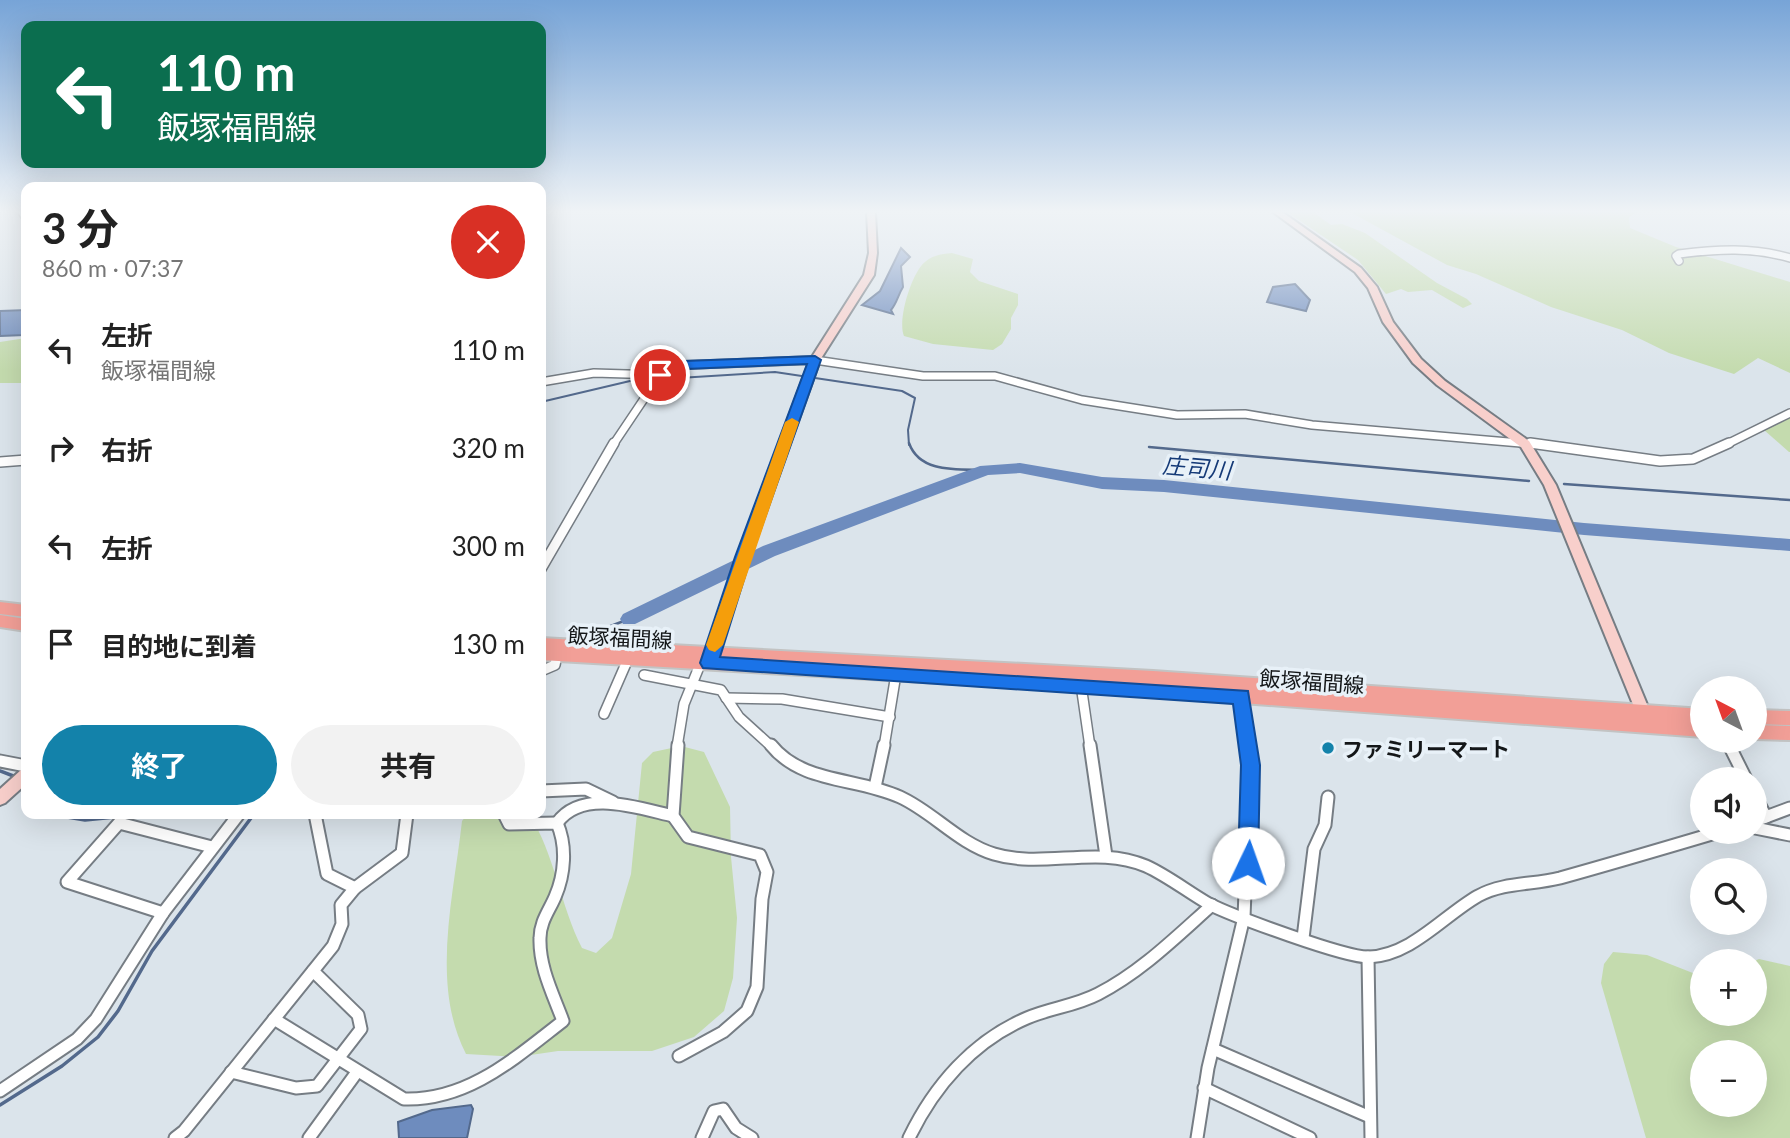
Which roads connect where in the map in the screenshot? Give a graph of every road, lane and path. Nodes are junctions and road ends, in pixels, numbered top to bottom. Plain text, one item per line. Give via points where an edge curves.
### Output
1 (871, 265) edge
2 (1352, 265) edge
3 (815, 360) junction
4 (660, 375) junction
5 (546, 381) edge
6 (1790, 413) edge
7 (1525, 444) junction
8 (21, 460) edge
9 (0, 462) edge
10 (546, 560) edge
11 (0, 608) edge
12 (21, 610) edge
13 (0, 621) edge
14 (21, 624) edge
15 (546, 644) edge
16 (549, 655) edge
17 (628, 659) junction
18 (708, 659) junction
19 (546, 669) edge
20 (896, 674) junction
21 (644, 675) dead end
22 (692, 684) junction
23 (1081, 685) junction
24 (1241, 697) junction
25 (726, 698) junction
26 (604, 714) dead end
27 (890, 717) junction
28 (1690, 717) edge
29 (1768, 718) edge
30 (1790, 718) edge
31 (1647, 720) junction
32 (1690, 728) edge
33 (1768, 732) edge
34 (1790, 733) edge
35 (0, 761) edge
36 (21, 765) edge
37 (21, 780) edge
38 (875, 787) junction
39 (546, 791) edge
40 (1328, 797) dead end
41 (0, 798) edge
42 (616, 804) junction
43 (1790, 807) edge
44 (673, 816) junction
45 (1767, 817) edge
46 (235, 819) edge
47 (316, 819) edge
48 (406, 819) edge
49 (506, 819) edge
50 (557, 823) junction
51 (1767, 830) edge
52 (1790, 835) edge
53 (1690, 840) edge
54 (212, 847) junction
55 (402, 853) junction
56 (1106, 856) junction
57 (403, 867) dead end
58 (355, 888) junction
59 (1212, 905) junction
60 (163, 913) junction
61 (1244, 917) junction
62 (1303, 938) junction
63 (1368, 957) junction
64 (313, 971) junction
65 (274, 1019) junction
66 (1213, 1049) junction
67 (679, 1056) dead end
68 (338, 1060) junction
69 (231, 1072) junction
70 (357, 1072) junction
71 (1205, 1088) junction
72 (0, 1091) edge
73 (1370, 1117) junction
74 (179, 1136) edge
75 (309, 1138) edge
76 (702, 1138) edge
77 (752, 1138) edge
78 (909, 1138) edge
79 (1197, 1138) edge
80 (1310, 1138) edge
81 (1371, 1138) edge

1 - 3 street
2 - 7 street via 1372,287 1388,322 1417,361
3 - 4 street via 684,365
3 - 7 street via 923,376 995,376 1082,400 1163,413 1245,414 1312,425
3 - 18 street
4 - 5 street via 594,373
4 - 10 street via 619,434
6 - 7 street via 1705,455 1679,461
7 - 31 street via 1565,520
8 - 9 street
11 - 12 main road
13 - 14 main road
15 - 18 main road, 飯塚福間線
16 - 17 main road, 飯塚福間線
16 - 19 street via 555,665
17 - 18 main road, 飯塚福間線
17 - 26 street
18 - 20 main road, 飯塚福間線
18 - 22 street
18 - 31 main road, 飯塚福間線 via 1153,677
20 - 23 main road, 飯塚福間線
20 - 27 street
21 - 22 street
22 - 25 street via 720,690
22 - 44 street via 677,729
23 - 24 main road, 飯塚福間線
23 - 56 street
24 - 31 main road, 飯塚福間線
24 - 61 street via 1250,765
25 - 27 street via 736,695
25 - 38 street via 780,758 799,770
27 - 38 street
28 - 31 main road, 飯塚福間線
29 - 30 main road
31 - 32 main road, 飯塚福間線
33 - 34 main road
35 - 36 street
37 - 41 street
38 - 56 street via 903,798 966,841 995,854
39 - 42 street via 586,789
40 - 62 street via 1325,825 1314,849
42 - 44 street
42 - 50 street via 576,806
43 - 45 street
44 - 67 street via 688,837 760,855 767,872 757,987 747,1010 723,1031
46 - 54 street
47 - 58 street via 327,874
48 - 55 street
49 - 50 street via 509,824
50 - 70 street via 564,845 556,895 542,917 540,953 563,1021 463,1090 414,1101
51 - 52 street
53 - 63 street via 1556,879 1495,887 1457,908 1403,949
54 - 60 street
54 - 60 street via 119,823 66,883
55 - 57 street
55 - 58 street
56 - 59 street via 1145,866
58 - 64 street via 341,905 342,924 333,946
59 - 61 street
59 - 78 street via 1123,980 1096,995 1026,1018 989,1040 937,1088
60 - 72 street via 96,1019 77,1040
61 - 62 street
61 - 66 street
62 - 63 street
63 - 73 street
64 - 65 street
64 - 68 street via 358,1015 361,1029
65 - 68 street
65 - 69 street
66 - 71 street
66 - 73 street
68 - 69 street via 317,1086 296,1088
68 - 70 street
69 - 74 street
70 - 75 street
71 - 79 street
71 - 80 street
73 - 81 street
76 - 77 street via 714,1111 723,1109 736,1128

